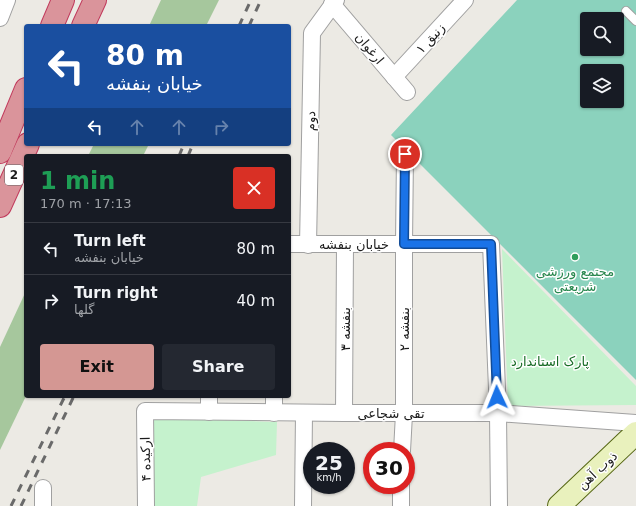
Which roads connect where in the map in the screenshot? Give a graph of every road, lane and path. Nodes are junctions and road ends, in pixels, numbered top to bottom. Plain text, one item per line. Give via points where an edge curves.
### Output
1 (7, 0) edge
2 (63, 0) edge
3 (95, 0) edge
4 (465, 0) edge
5 (334, 2) edge
6 (626, 11) dead end
7 (0, 18) edge
8 (636, 21) edge
9 (53, 24) edge
10 (84, 24) edge
11 (394, 77) junction
12 (407, 92) dead end
13 (24, 94) edge
14 (27, 146) edge
15 (0, 152) edge
16 (405, 154) dead end
17 (0, 206) edge
18 (291, 244) edge
19 (308, 244) junction
20 (345, 244) junction
21 (404, 244) junction
22 (209, 398) edge
23 (274, 398) edge
24 (145, 411) joint
25 (209, 412) junction
26 (274, 413) junction
27 (304, 413) junction
28 (344, 413) junction
29 (498, 413) junction
30 (404, 414) junction
31 (636, 423) edge
32 (636, 434) edge
33 (402, 442) edge
34 (43, 488) dead end
35 (401, 494) edge
36 (43, 506) edge
37 (146, 506) edge
38 (303, 506) edge
39 (401, 506) edge
40 (499, 506) edge
41 (559, 506) edge

1 - 7 street
2 - 9 highway
3 - 10 highway
4 - 11 street, زنبق ۱
5 - 11 street, ارغوان
5 - 19 street, دوم via 312,33
6 - 8 lane
11 - 12 street, ارغوان
13 - 15 highway, 2
14 - 17 highway, 2
16 - 21 street, بنفشه ۲
18 - 19 street, خیابان بنفشه
19 - 20 street, خیابان بنفشه
20 - 21 street, خیابان بنفشه
20 - 28 street, بنفشه ۳
21 - 29 street, خیابان بنفشه via 491,244
21 - 30 street, بنفشه ۲
22 - 25 street
23 - 26 street
24 - 25 street, تقی شجاعی
24 - 37 street, ارکیده ۴
25 - 26 street, تقی شجاعی
26 - 27 street, تقی شجاعی
27 - 28 street, تقی شجاعی
27 - 38 street
28 - 30 street, تقی شجاعی
29 - 30 street, تقی شجاعی
29 - 31 street, تقی شجاعی
29 - 40 street
30 - 33 street, بنفشه ۲
32 - 41 main road, ذوب آهن
34 - 36 street
35 - 39 street

